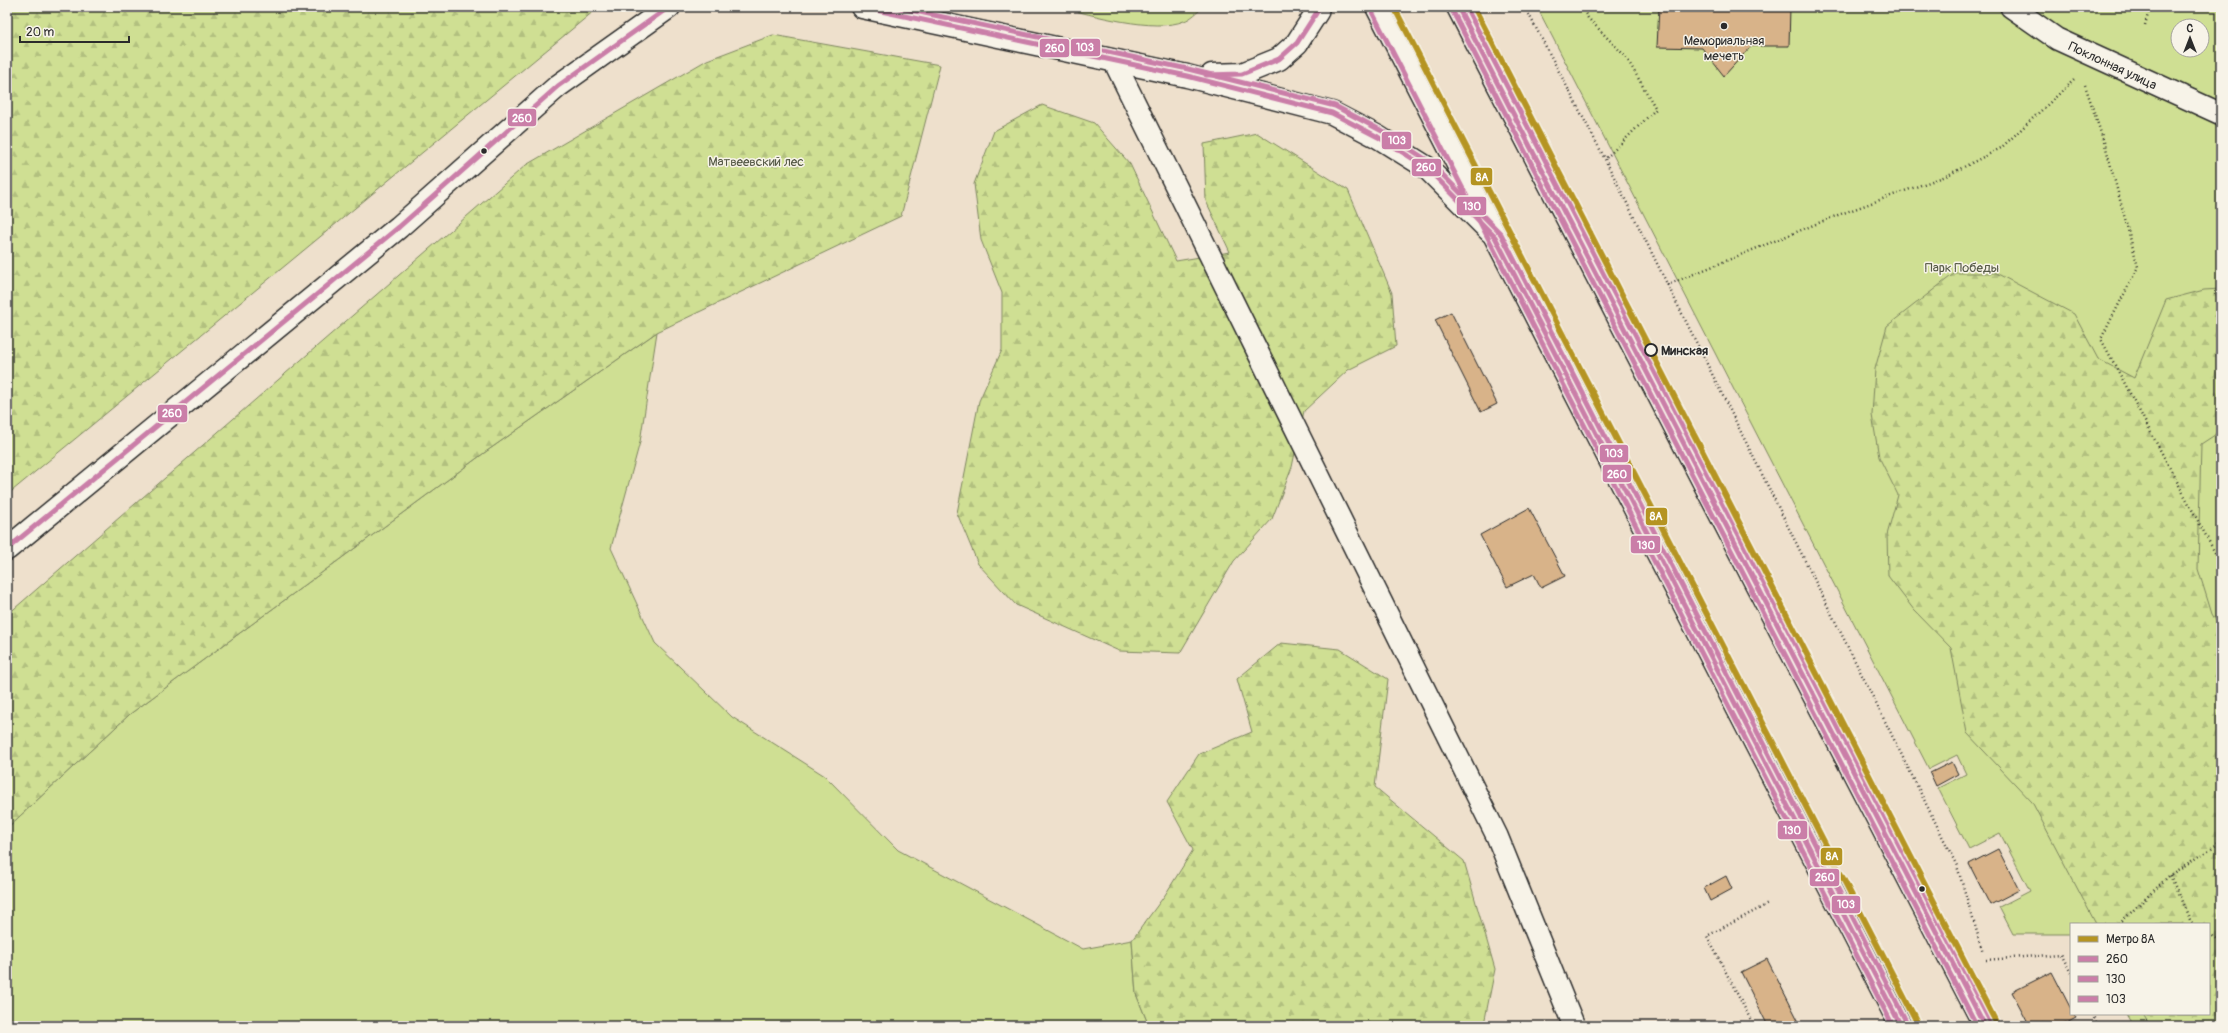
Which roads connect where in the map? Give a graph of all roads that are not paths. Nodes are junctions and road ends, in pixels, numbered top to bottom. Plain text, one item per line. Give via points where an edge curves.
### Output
1 (669, 7) edge
2 (862, 7) edge
3 (1318, 7) edge
4 (1377, 7) edge
5 (1458, 7) edge
6 (2011, 7) edge
7 (1114, 61) junction
8 (1187, 76) junction
9 (2221, 114) edge
10 (1495, 237) junction
11 (7, 548) edge
12 (1574, 1026) edge
13 (1901, 1026) edge
14 (1985, 1026) edge

1 - 11 main road via 558,86 399,228
2 - 7 main road
3 - 8 main road via 1297,43 1279,59 1242,74
4 - 10 main road
5 - 14 main road
6 - 9 lane, Поклонная улица via 2057,39
7 - 8 main road
7 - 12 lane via 1497,836
8 - 10 main road via 1332,112 1426,167
10 - 13 main road

